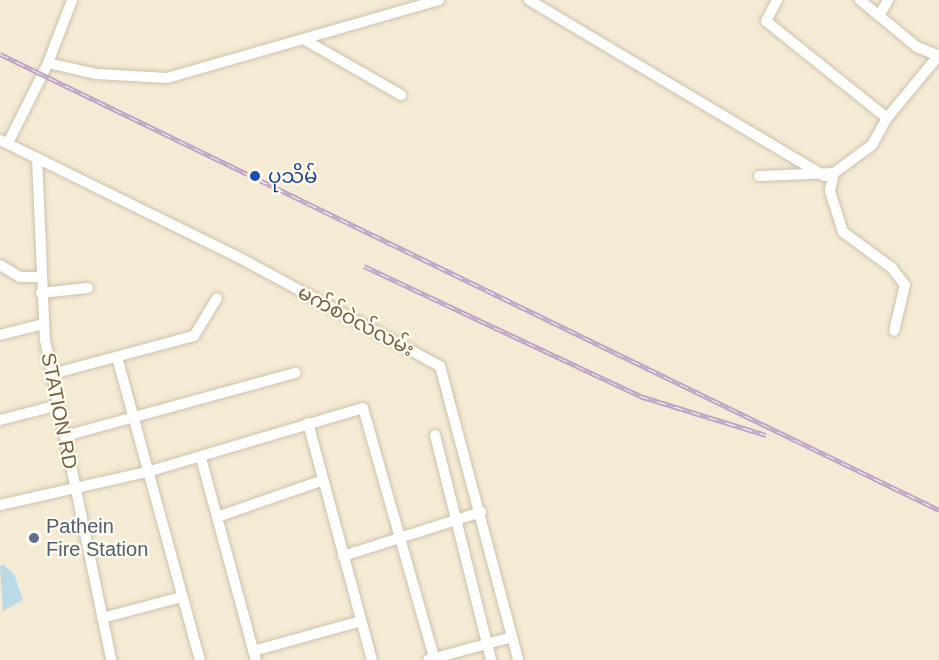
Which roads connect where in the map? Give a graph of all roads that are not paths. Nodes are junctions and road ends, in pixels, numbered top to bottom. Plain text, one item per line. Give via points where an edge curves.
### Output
1 (72, 0) edge
2 (439, 0) edge
3 (529, 0) edge
4 (777, 0) edge
5 (860, 0) edge
6 (888, 0) edge
7 (426, 4) edge
8 (880, 14) junction
9 (304, 40) junction
10 (939, 56) edge
11 (48, 63) junction
12 (401, 95) dead end
13 (887, 118) junction
14 (4, 141) edge
15 (37, 158) junction
16 (829, 175) junction
17 (759, 176) dead end
18 (0, 265) edge
19 (40, 277) junction
20 (88, 288) dead end
21 (41, 293) junction
22 (217, 298) dead end
23 (44, 324) junction
24 (894, 331) dead end
25 (0, 335) edge
26 (117, 357) junction
27 (52, 374) junction
28 (296, 374) dead end
29 (58, 405) junction
30 (132, 418) junction
31 (0, 420) edge
32 (308, 423) junction
33 (435, 435) dead end
34 (65, 436) junction
35 (201, 458) junction
36 (147, 472) junction
37 (323, 480) junction
38 (74, 490) junction
39 (0, 505) edge
40 (481, 512) junction
41 (218, 518) junction
42 (457, 518) junction
43 (402, 536) junction
44 (343, 556) junction
45 (182, 597) junction
46 (102, 618) junction
47 (361, 621) junction
48 (512, 637) junction
49 (486, 642) junction
50 (254, 656) edge
51 (431, 659) edge
52 (111, 660) edge
53 (200, 660) edge
54 (372, 660) edge
55 (491, 660) edge
56 (518, 660) edge

1 - 11 street
2 - 7 street
3 - 16 street
4 - 13 street via 766,21
5 - 8 street
6 - 8 street
7 - 9 street
8 - 10 street via 917,47
9 - 11 street via 167,78 96,74
9 - 12 street
10 - 13 street
11 - 14 street
13 - 16 street via 872,145
14 - 15 street, မက်စ်ဝဲလ်လမ်း
15 - 19 street, STATION RD
15 - 40 street, မက်စ်ဝဲလ်လမ်း via 240,258 440,366
16 - 17 street
16 - 24 street via 843,232 892,268 905,285
18 - 19 street via 20,277
19 - 21 street, STATION RD
20 - 21 street
21 - 23 street, STATION RD
22 - 26 street via 194,336
23 - 25 street
23 - 27 street, STATION RD
26 - 27 street
26 - 30 street
27 - 29 street, STATION RD
28 - 30 street
29 - 31 street
29 - 34 street, STATION RD
30 - 34 street
30 - 36 street
32 - 35 street
32 - 37 street
32 - 43 street via 360,408 366,410
33 - 42 street
34 - 38 street, STATION RD
35 - 36 street
35 - 41 street
36 - 38 street
36 - 45 street
37 - 41 street
37 - 44 street
38 - 39 street
38 - 46 street, STATION RD
40 - 42 street
40 - 48 street, မက်စ်ဝဲလ်လမ်း
41 - 50 street
42 - 43 street
42 - 49 street
43 - 44 street
43 - 51 street
44 - 47 street
45 - 46 street
45 - 53 street
46 - 52 street, STATION RD
47 - 50 street
47 - 54 street
48 - 49 street
48 - 56 street, မက်စ်ဝဲလ်လမ်း
49 - 51 street
49 - 55 street

